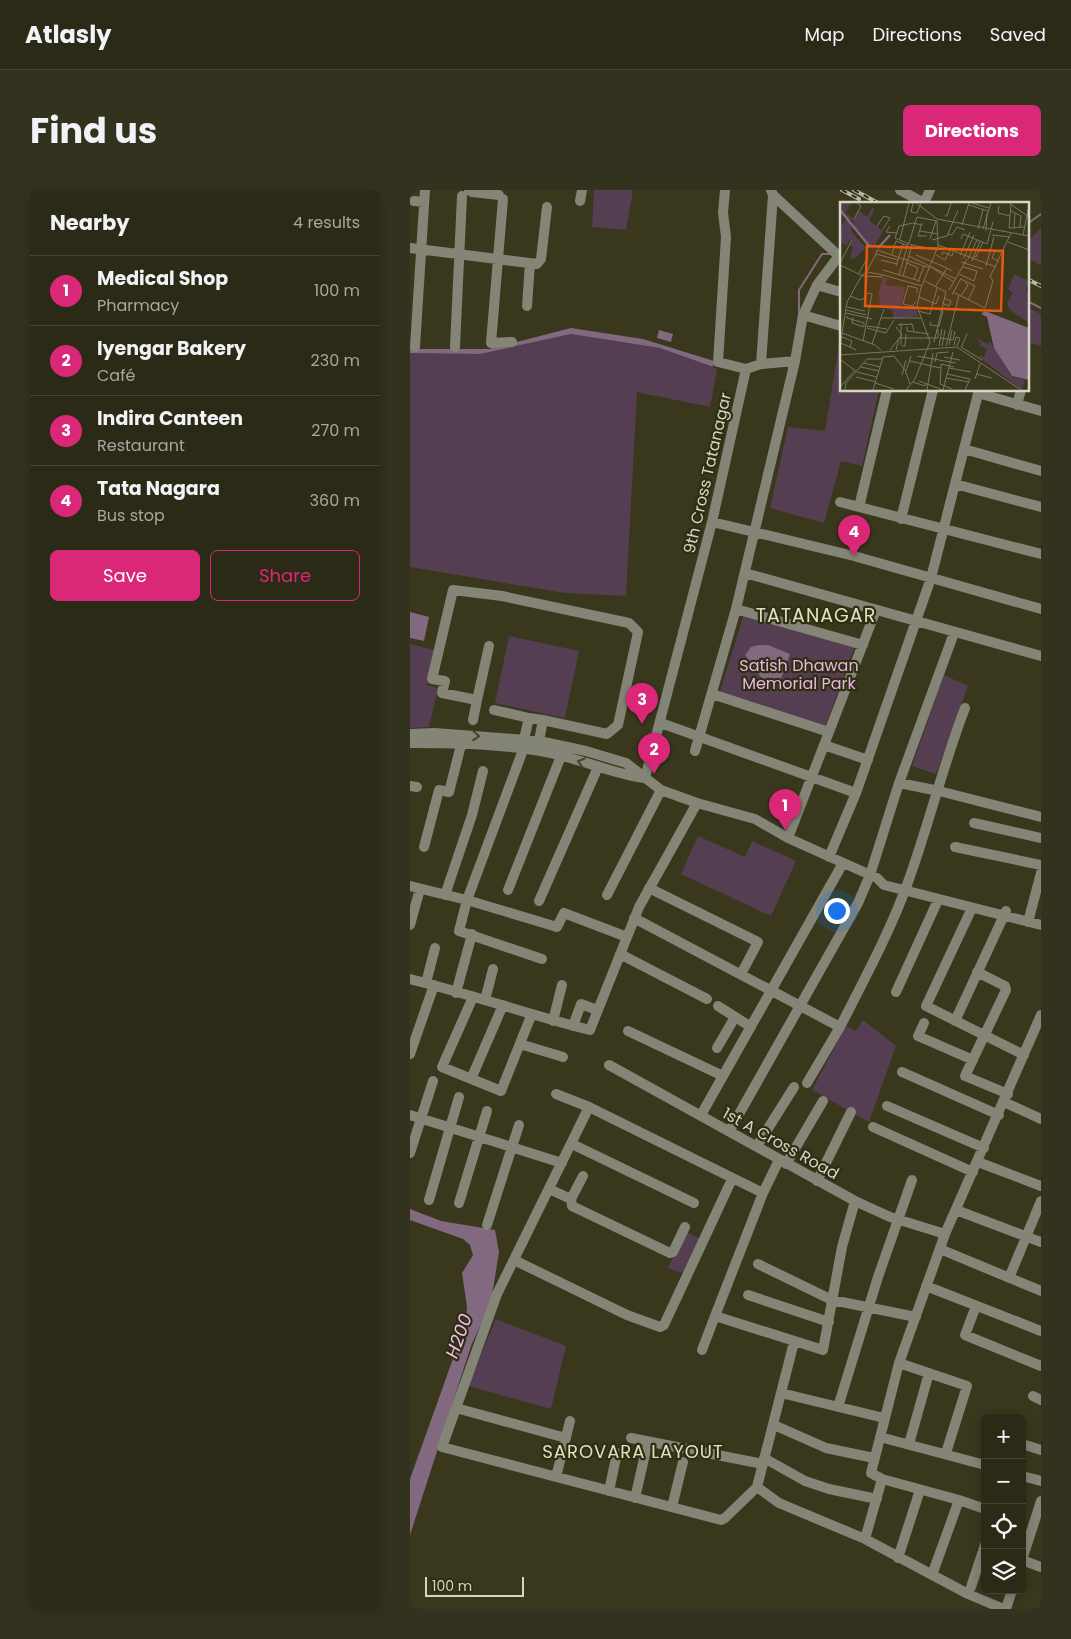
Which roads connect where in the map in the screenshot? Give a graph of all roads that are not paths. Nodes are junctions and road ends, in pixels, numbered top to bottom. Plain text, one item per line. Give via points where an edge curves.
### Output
1 (425, 190) edge
2 (582, 190) edge
3 (725, 190) edge
4 (900, 190) edge
5 (930, 190) edge
6 (772, 192) edge
7 (466, 193) edge
8 (580, 201) dead end
9 (923, 202) edge
10 (925, 202) edge
11 (547, 207) dead end
12 (410, 248) edge
13 (422, 249) junction
14 (459, 255) junction
15 (837, 255) edge
16 (497, 259) junction
17 (530, 263) junction
18 (817, 285) junction
19 (840, 292) edge
20 (527, 306) dead end
21 (803, 315) junction
22 (840, 326) edge
23 (512, 342) dead end
24 (415, 347) dead end
25 (455, 347) dead end
26 (795, 362) junction
27 (761, 364) junction
28 (746, 369) junction
29 (887, 391) edge
30 (933, 391) edge
31 (978, 391) edge
32 (1021, 391) edge
33 (1017, 405) junction
34 (1041, 411) edge
35 (964, 449) junction
36 (1041, 471) edge
37 (955, 484) junction
38 (840, 502) dead end
39 (859, 507) junction
40 (1041, 507) edge
41 (901, 519) junction
42 (712, 522) junction
43 (944, 530) junction
44 (754, 532) junction
45 (1041, 554) edge
46 (745, 573) junction
47 (931, 578) junction
48 (736, 609) junction
49 (1041, 609) edge
50 (876, 610) junction
51 (918, 622) junction
52 (954, 633) junction
53 (863, 645) junction
54 (489, 646) dead end
55 (1041, 656) edge
56 (712, 694) junction
57 (477, 700) junction
58 (965, 708) dead end
59 (494, 710) dead end
60 (529, 718) junction
61 (473, 720) dead end
62 (543, 720) junction
63 (661, 723) junction
64 (829, 732) junction
65 (410, 734) edge
66 (699, 736) junction
67 (456, 741) junction
68 (539, 741) junction
69 (410, 743) edge
70 (524, 744) junction
71 (824, 745) junction
72 (695, 751) dead end
73 (561, 756) junction
74 (868, 760) junction
75 (598, 767) junction
76 (483, 771) dead end
77 (811, 777) junction
78 (645, 778) junction
79 (899, 783) junction
80 (661, 790) junction
81 (939, 790) junction
82 (856, 793) junction
83 (697, 803) junction
84 (1041, 817) edge
85 (974, 823) dead end
86 (788, 838) junction
87 (1041, 838) edge
88 (955, 846) dead end
89 (424, 847) dead end
90 (829, 857) junction
91 (843, 864) junction
92 (1041, 866) edge
93 (1041, 873) edge
94 (873, 877) junction
95 (415, 888) edge
96 (649, 888) junction
97 (906, 888) junction
98 (508, 890) dead end
99 (446, 895) junction
100 (607, 895) dead end
101 (467, 900) junction
102 (938, 900) junction
103 (538, 901) dead end
104 (972, 908) junction
105 (1005, 913) junction
106 (634, 918) junction
107 (1029, 919) junction
108 (1041, 919) edge
109 (1041, 925) edge
110 (410, 926) edge
111 (472, 934) junction
112 (627, 937) junction
113 (435, 948) dead end
114 (620, 954) junction
115 (542, 959) dead end
116 (493, 968) dead end
117 (978, 972) junction
118 (742, 974) junction
119 (410, 979) edge
120 (430, 984) junction
121 (562, 985) dead end
122 (771, 990) junction
123 (456, 992) junction
124 (896, 992) dead end
125 (473, 998) junction
126 (707, 999) dead end
127 (484, 1000) junction
128 (503, 1005) junction
129 (799, 1005) junction
130 (718, 1006) dead end
131 (597, 1010) junction
132 (1041, 1015) edge
133 (531, 1016) junction
134 (735, 1017) junction
135 (552, 1021) junction
136 (955, 1021) junction
137 (924, 1023) dead end
138 (573, 1026) junction
139 (751, 1027) junction
140 (840, 1027) junction
141 (628, 1031) dead end
142 (984, 1035) junction
143 (520, 1044) junction
144 (717, 1048) dead end
145 (410, 1054) edge
146 (1024, 1055) junction
147 (563, 1057) dead end
148 (973, 1060) junction
149 (609, 1065) dead end
150 (902, 1072) dead end
151 (724, 1076) junction
152 (471, 1079) junction
153 (433, 1081) dead end
154 (808, 1083) dead end
155 (794, 1087) dead end
156 (556, 1094) dead end
157 (459, 1097) dead end
158 (1006, 1098) junction
159 (823, 1101) dead end
160 (887, 1106) dead end
161 (589, 1107) junction
162 (487, 1111) dead end
163 (851, 1112) dead end
164 (410, 1115) edge
165 (701, 1115) junction
166 (999, 1115) junction
167 (421, 1118) junction
168 (1041, 1119) edge
169 (518, 1125) dead end
170 (873, 1127) dead end
171 (450, 1128) junction
172 (730, 1130) junction
173 (480, 1136) junction
174 (572, 1144) junction
175 (511, 1146) junction
176 (757, 1146) junction
177 (984, 1148) junction
178 (410, 1153) edge
179 (783, 1162) junction
180 (978, 1162) junction
181 (562, 1163) junction
182 (973, 1172) junction
183 (583, 1176) dead end
184 (732, 1179) junction
185 (912, 1180) dead end
186 (817, 1181) junction
187 (1041, 1186) edge
188 (549, 1189) junction
189 (762, 1193) junction
190 (428, 1200) dead end
191 (571, 1200) junction
192 (855, 1201) junction
193 (1041, 1201) edge
194 (694, 1202) dead end
195 (459, 1203) dead end
196 (956, 1210) junction
197 (897, 1219) junction
198 (487, 1225) dead end
199 (685, 1227) dead end
200 (945, 1234) junction
201 (1026, 1236) junction
202 (1041, 1242) edge
203 (940, 1249) junction
204 (514, 1260) junction
205 (758, 1264) dead end
206 (1009, 1278) junction
207 (926, 1286) junction
208 (1041, 1291) edge
209 (748, 1295) dead end
210 (832, 1300) junction
211 (976, 1306) junction
212 (869, 1307) junction
213 (715, 1316) junction
214 (916, 1316) junction
215 (829, 1322) junction
216 (1041, 1331) edge
217 (794, 1342) junction
218 (702, 1350) dead end
219 (899, 1363) junction
220 (1041, 1366) edge
221 (929, 1373) junction
222 (781, 1393) junction
223 (838, 1407) junction
224 (456, 1408) junction
225 (884, 1418) junction
226 (570, 1421) dead end
227 (774, 1425) junction
228 (880, 1437) junction
229 (566, 1438) junction
230 (631, 1438) dead end
231 (909, 1444) junction
232 (1026, 1445) edge
233 (646, 1450) dead end
234 (1041, 1450) edge
235 (946, 1453) junction
236 (617, 1454) dead end
237 (874, 1458) junction
238 (764, 1461) junction
239 (683, 1462) dead end
240 (981, 1464) edge
241 (556, 1477) junction
242 (1026, 1477) edge
243 (882, 1479) junction
244 (1041, 1481) edge
245 (757, 1487) junction
246 (920, 1490) junction
247 (609, 1491) junction
248 (635, 1498) junction
249 (877, 1499) junction
250 (959, 1500) junction
251 (1041, 1501) edge
252 (672, 1507) junction
253 (981, 1507) edge
254 (1026, 1521) edge
255 (1034, 1524) junction
256 (865, 1539) junction
257 (984, 1549) edge
258 (1026, 1549) edge
259 (898, 1558) junction
260 (1026, 1561) edge
261 (1041, 1567) edge
262 (932, 1575) junction
263 (972, 1587) dead end
264 (1011, 1594) edge
265 (1005, 1609) edge

1 - 13 street via 419,202
2 - 8 street
3 - 28 street via 722,213 726,237 718,362
4 - 9 street
5 - 10 street
6 - 15 street
6 - 27 street
7 - 14 street
7 - 16 street via 501,197
11 - 17 street via 541,259 537,264
12 - 13 street
13 - 14 street
13 - 24 street
14 - 16 street
14 - 25 street
15 - 18 street
16 - 17 street
16 - 23 street via 491,343
17 - 20 street
18 - 19 street
18 - 21 street
21 - 22 street
21 - 26 street
26 - 27 street
26 - 44 street
27 - 28 street
28 - 42 street, 9th Cross Tatanagar
29 - 39 street
30 - 41 street
31 - 33 street
31 - 35 street
32 - 33 street
33 - 34 street
35 - 36 street
35 - 37 street
37 - 40 street
37 - 43 street
38 - 39 street
39 - 41 street
41 - 43 street
42 - 44 street
42 - 63 street, 9th Cross Tatanagar
43 - 45 street
43 - 47 street
44 - 46 street
44 - 47 street
46 - 48 street
46 - 50 street
47 - 49 street
47 - 51 street
48 - 53 street
48 - 56 street
50 - 51 street
50 - 53 street
51 - 52 street
51 - 74 street
52 - 55 street
52 - 79 street
53 - 64 street
54 - 57 street
56 - 64 street
56 - 66 street
57 - 61 street
57 - 62 street via 442,693 445,681 432,679 452,590 502,596 629,623 638,632 618,725 606,734
58 - 81 street
59 - 60 street
60 - 62 street
60 - 70 street
62 - 68 street
63 - 66 street
63 - 78 street, 9th Cross Tatanagar
64 - 71 street
65 - 67 street
66 - 72 street
66 - 77 street
67 - 69 street
67 - 70 street
67 - 89 street via 449,792 439,790
68 - 70 street
68 - 78 street via 626,763
70 - 73 street
70 - 101 street
71 - 74 street
71 - 77 street
75 -> 73 street
73 - 98 street
74 - 82 street
75 - 78 street via 624,776
75 - 103 street
76 - 99 street
77 - 82 street
77 - 86 street
78 - 80 street
79 - 81 street
79 - 94 street
80 - 83 street
80 - 100 street
81 - 84 street
81 - 97 street
82 - 90 street
83 - 86 street via 755,819
83 - 96 street
85 - 87 street
86 - 90 street
88 - 92 street
90 - 91 street
91 - 94 street
91 - 122 street
93 - 107 street
94 - 97 street via 884,885
94 - 129 street
95 - 99 street
95 - 110 street
96 - 106 street
96 - 118 street via 758,942
97 - 102 street
97 - 105 street
97 - 140 street
99 - 101 street
101 - 111 street via 459,931
101 - 112 street via 558,927 564,913
102 - 104 street
102 - 124 street
104 - 105 street
104 - 136 street via 926,1006
105 - 107 street
105 - 117 street
106 - 112 street
106 - 118 street
107 - 108 street
107 - 109 street
111 - 115 street
111 - 123 street
112 - 114 street
113 - 120 street
114 - 126 street
114 - 131 street
116 - 127 street
117 - 136 street
117 - 142 street via 1005,986 1006,990
118 - 122 street
119 - 120 street
120 - 123 street
120 - 145 street
121 - 135 street
122 - 129 street
122 - 139 street
123 - 125 street
125 - 127 street
125 - 152 street via 442,1067
127 - 128 street
128 - 133 street
128 - 152 street
129 - 140 street
129 - 172 street
130 - 134 street
131 - 138 street via 590,1030
131 - 138 street via 581,1004
132 - 146 street
133 - 135 street
133 - 143 street
134 - 139 street
134 - 144 street
135 - 138 street
136 - 142 street
137 - 148 street via 918,1036
139 - 151 street
140 - 154 street
141 - 151 street
142 - 146 street
142 - 148 street
143 - 147 street
143 - 152 street via 501,1091
146 - 158 street
148 - 158 street via 965,1076
149 - 165 street, 1st A Cross Road
150 - 166 street
151 - 165 street
153 - 167 street
155 - 176 street
156 - 161 street
157 - 171 street
158 - 166 street
158 - 168 street
159 - 179 street
160 - 177 street
161 - 174 street
161 - 184 street
162 - 173 street
163 - 186 street
164 - 167 street
165 - 172 street, 1st A Cross Road
166 - 177 street
167 - 171 street
167 - 178 street
169 - 175 street
170 - 182 street
171 - 173 street
171 - 190 street
172 - 176 street, 1st A Cross Road
173 - 175 street
173 - 195 street
174 - 181 street
174 - 194 street
175 - 181 street
175 - 198 street
176 - 179 street, 1st A Cross Road
177 - 180 street
179 - 186 street, 1st A Cross Road
179 - 189 street
180 - 182 street
180 - 187 street
181 - 188 street
182 - 196 street
183 - 191 street
184 - 189 street
184 - 204 street via 664,1324 660,1326 628,1315
185 - 197 street
186 - 192 street, 1st A Cross Road
188 - 191 street
188 - 204 street
189 - 213 street
191 - 199 street via 572,1206 670,1253
192 - 197 street, 1st A Cross Road
192 - 210 street
193 - 201 street
196 - 200 street
196 - 201 street
197 - 200 street, 1st A Cross Road
197 - 212 street
200 - 203 street
201 - 202 street
201 - 206 street
203 - 206 street
203 - 207 street
204 - 224 street via 497,1294
205 - 210 street
206 - 208 street
207 - 211 street
207 - 214 street
209 - 215 street
210 - 212 street
210 - 215 street
211 - 216 street
211 - 220 street via 965,1335
212 - 214 street
212 - 223 street
213 - 217 street
213 - 218 street
214 - 219 street
215 - 217 street via 823,1350
217 - 222 street
219 - 221 street
219 - 225 street
221 - 231 street
221 - 235 street via 967,1386
222 - 223 street
222 - 227 street
223 - 225 street
224 - 229 street
224 - 241 street via 442,1447
225 - 228 street
226 - 229 street
227 - 237 street via 826,1448
227 - 238 street
228 - 231 street
228 - 237 street
229 - 241 street
230 - 238 street
231 - 235 street
232 - 234 street
233 - 248 street
235 - 240 street
236 - 247 street
237 - 243 street via 871,1473
238 - 245 street
238 - 249 street via 805,1481
239 - 252 street
241 - 247 street
242 - 244 street
243 - 246 street
243 - 249 street
245 - 252 street via 721,1520
245 - 256 street via 779,1503
246 - 250 street
246 - 259 street
247 - 248 street
248 - 252 street
249 - 256 street
250 - 253 street
250 - 262 street
251 - 255 street
254 - 255 street
255 - 258 street
256 - 259 street
257 - 263 street
259 - 262 street
260 - 261 street
262 - 265 street
264 - 265 street

